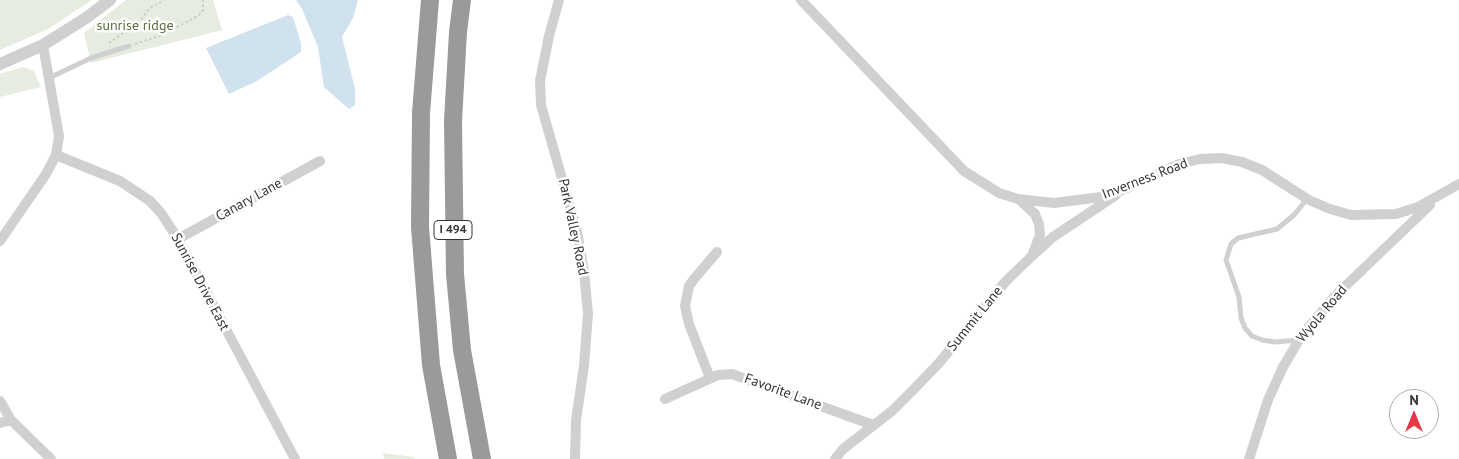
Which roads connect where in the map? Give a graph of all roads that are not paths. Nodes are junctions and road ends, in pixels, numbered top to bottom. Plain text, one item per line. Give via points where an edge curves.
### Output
1 (110, 0) edge
2 (430, 0) edge
3 (462, 0) edge
4 (559, 0) edge
5 (801, 0) edge
6 (43, 45) junction
7 (129, 46) road end
8 (0, 64) edge
9 (49, 78) junction
10 (56, 155) junction
11 (320, 161) dead end
12 (1459, 184) edge
13 (1125, 189) junction
14 (1438, 197) junction
15 (1307, 198) junction
16 (1018, 199) junction
17 (178, 239) junction
18 (0, 241) edge
19 (717, 252) dead end
20 (1032, 256) junction
21 (1299, 340) junction
22 (710, 378) junction
23 (665, 399) dead end
24 (0, 401) edge
25 (11, 420) junction
26 (0, 423) edge
27 (873, 425) junction
28 (51, 459) edge
29 (295, 459) edge
30 (448, 459) edge
31 (482, 459) edge
32 (575, 459) edge
33 (836, 459) edge
34 (1249, 459) edge

1 - 6 street
2 - 30 highway, I 494 via 421,112 420,227 431,365
3 - 31 highway, I 494 via 452,121 455,274 462,350
4 - 32 street, Park Valley Road via 540,82 541,105 577,231 588,313
5 - 16 street, Inverness Road via 964,172 993,190
6 - 8 street
6 - 9 street
7 - 9 lane
9 - 10 street via 59,136
10 - 17 street, Sunrise Drive East via 135,190 161,213
10 - 18 street
11 - 17 street, Canary Lane
12 - 14 street, Inverness Road
13 - 15 street, Inverness Road via 1179,164 1222,158 1262,170
13 - 16 street, Inverness Road via 1079,201 1054,203
13 - 20 street, Summit Lane via 1053,237
14 - 15 street, Inverness Road via 1396,214 1374,216 1330,209
14 - 21 street, Wyola Road via 1335,296
15 - 21 lane via 1277,229 1238,238 1227,251 1226,260 1239,297 1244,328 1262,340
16 - 20 street via 1035,214 1039,224 1040,235
17 - 29 street, Sunrise Drive East
19 - 22 street via 689,286 686,306 689,324
20 - 27 street, Summit Lane via 989,301 940,363 892,411
21 - 34 street, Wyola Road via 1268,400
22 - 23 street, Favorite Lane
22 - 27 street, Favorite Lane via 732,374 746,377
24 - 25 street
25 - 26 street
25 - 28 street
27 - 33 street, Summit Lane via 843,449

